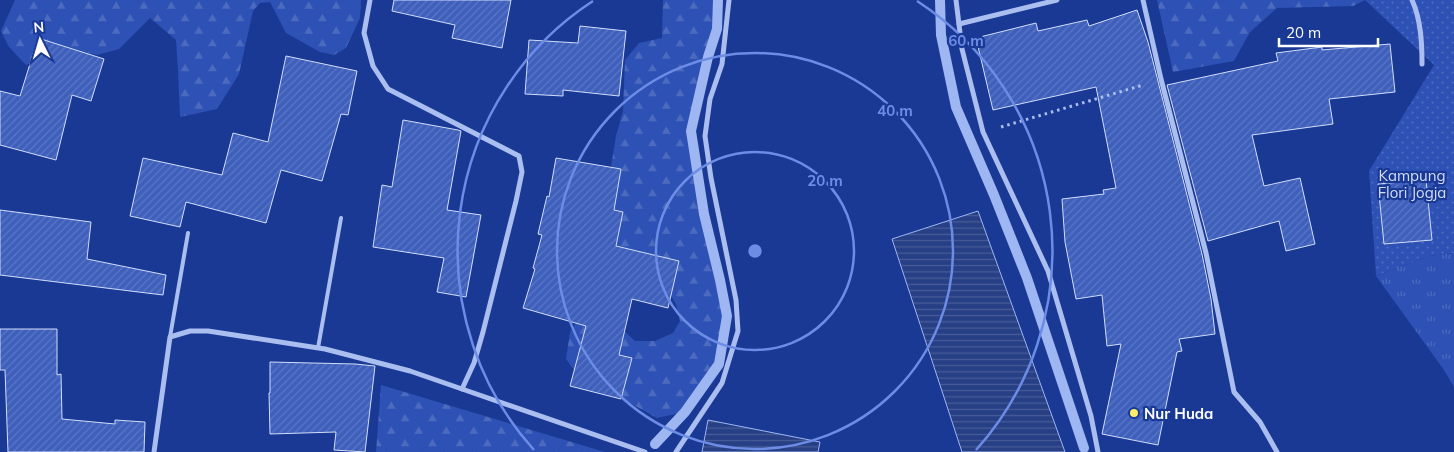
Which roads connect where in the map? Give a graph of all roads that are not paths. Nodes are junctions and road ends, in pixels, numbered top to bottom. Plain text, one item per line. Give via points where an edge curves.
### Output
1 (370, 0) edge
2 (729, 0) edge
3 (956, 0) edge
4 (1057, 0) edge
5 (1143, 0) edge
6 (1412, 0) edge
7 (959, 24) junction
8 (1422, 64) dead end
9 (341, 218) dead end
10 (188, 233) dead end
11 (170, 337) junction
12 (318, 348) junction
13 (462, 390) junction
14 (154, 452) edge
15 (645, 452) edge
16 (676, 452) edge
17 (1098, 452) edge
18 (1277, 452) edge

1 - 13 street via 364,34 373,66 388,89 519,156 522,172 516,201 483,332
2 - 16 street via 722,64 710,99 705,136 736,300 738,331 722,383
3 - 7 street
4 - 7 street
5 - 18 street via 1206,253 1234,392 1260,422
6 - 8 street via 1422,36
7 - 17 street via 983,132 1048,271 1091,416
9 - 12 lane
10 - 11 lane
11 - 12 street via 190,331 208,331
11 - 14 street
12 - 13 street via 410,371
13 - 15 street

